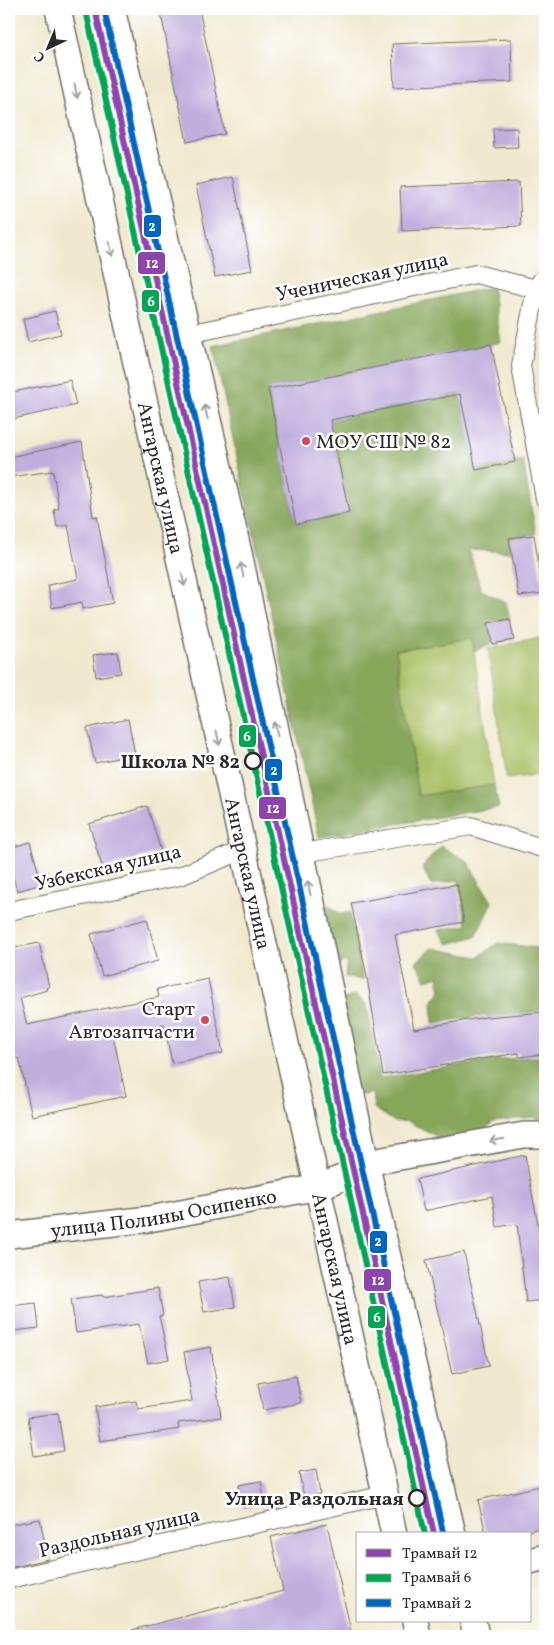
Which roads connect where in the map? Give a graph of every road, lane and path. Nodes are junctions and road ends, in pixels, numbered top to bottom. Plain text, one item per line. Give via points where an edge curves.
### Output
1 (58, 9) edge
2 (112, 9) edge
3 (542, 284) edge
4 (188, 334) junction
5 (545, 499) edge
6 (545, 849) edge
7 (243, 850) junction
8 (302, 853) junction
9 (9, 911) edge
10 (545, 1135) edge
11 (366, 1163) junction
12 (319, 1187) junction
13 (9, 1235) edge
14 (384, 1495) junction
15 (393, 1532) edge
16 (453, 1532) edge
17 (545, 1557) edge
18 (532, 1560) edge
19 (9, 1579) edge
20 (414, 1622) edge
21 (473, 1622) edge
22 (418, 1636) edge
23 (476, 1636) edge

1 -> 7 main road, Ангарская улица
2 - 4 main road
3 - 4 street, Ученическая улица via 476,274
3 - 5 street via 521,366
8 -> 4 main road via 240,558
6 - 8 street via 471,826
7 - 9 street, Узбекская улица via 180,876
7 - 12 main road, Ангарская улица
11 -> 8 main road
10 -> 11 main road via 524,1135
11 - 12 main road, улица Полины Осипенко
11 - 16 main road
12 - 13 main road, улица Полины Осипенко via 149,1219
12 - 14 main road, Ангарская улица
14 - 15 main road, Ангарская улица
14 - 19 street, Раздольная улица
17 - 18 main road
20 - 22 main road
21 - 23 main road

